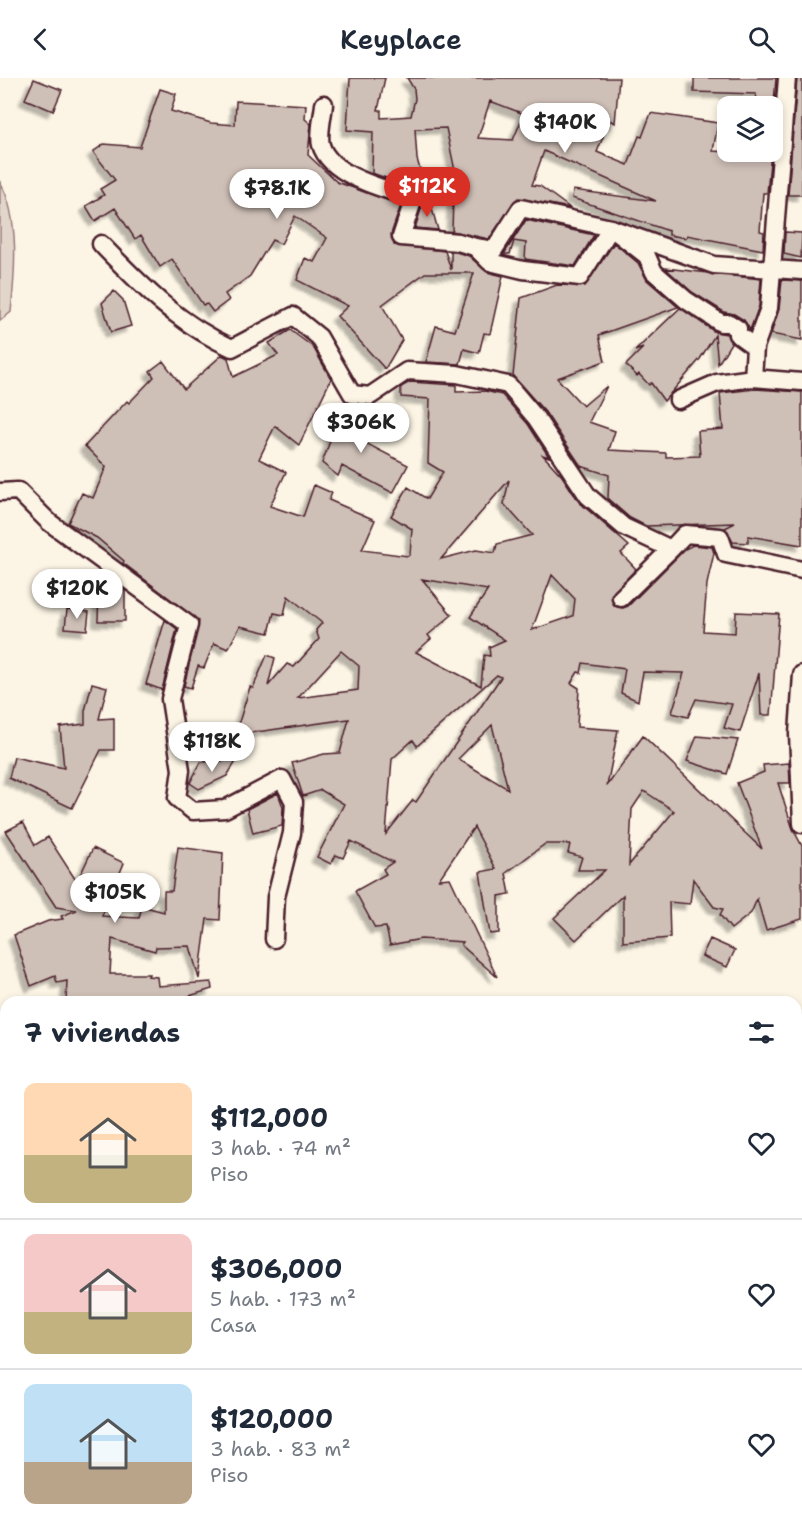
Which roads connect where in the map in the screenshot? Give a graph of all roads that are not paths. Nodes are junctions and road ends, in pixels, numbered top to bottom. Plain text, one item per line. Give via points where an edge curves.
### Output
1 (787, 78) edge
2 (324, 104) dead end
3 (611, 228) junction
4 (101, 244) dead end
5 (475, 247) junction
6 (772, 267) junction
7 (802, 272) edge
8 (755, 347) junction
9 (753, 378) junction
10 (802, 382) edge
11 (678, 400) dead end
12 (0, 492) edge
13 (671, 549) junction
14 (802, 570) edge
15 (621, 598) dead end
16 (802, 674) edge
17 (802, 824) edge
18 (274, 939) dead end

1 - 6 street
2 - 5 street via 321,144 329,162 371,185 414,198 401,237
3 - 5 street via 521,208 494,250
3 - 5 street via 580,277 490,262
3 - 6 street via 714,265
3 - 8 street via 647,256 654,272 687,300 738,329 737,334
4 - 13 street via 149,294 200,333 232,348 293,316 320,338 352,394 370,396 407,370 457,374 508,385 536,418 588,496 624,527
6 - 7 street
6 - 8 street via 769,308
8 - 9 street
9 - 10 street
9 - 11 street via 717,383
12 - 18 street via 18,491 49,522 189,626 170,699 181,770 177,798 193,811 225,809 282,778 294,802 292,834 276,897
13 - 14 street via 685,534 720,537 726,554
13 - 15 street
16 - 17 street via 798,734

